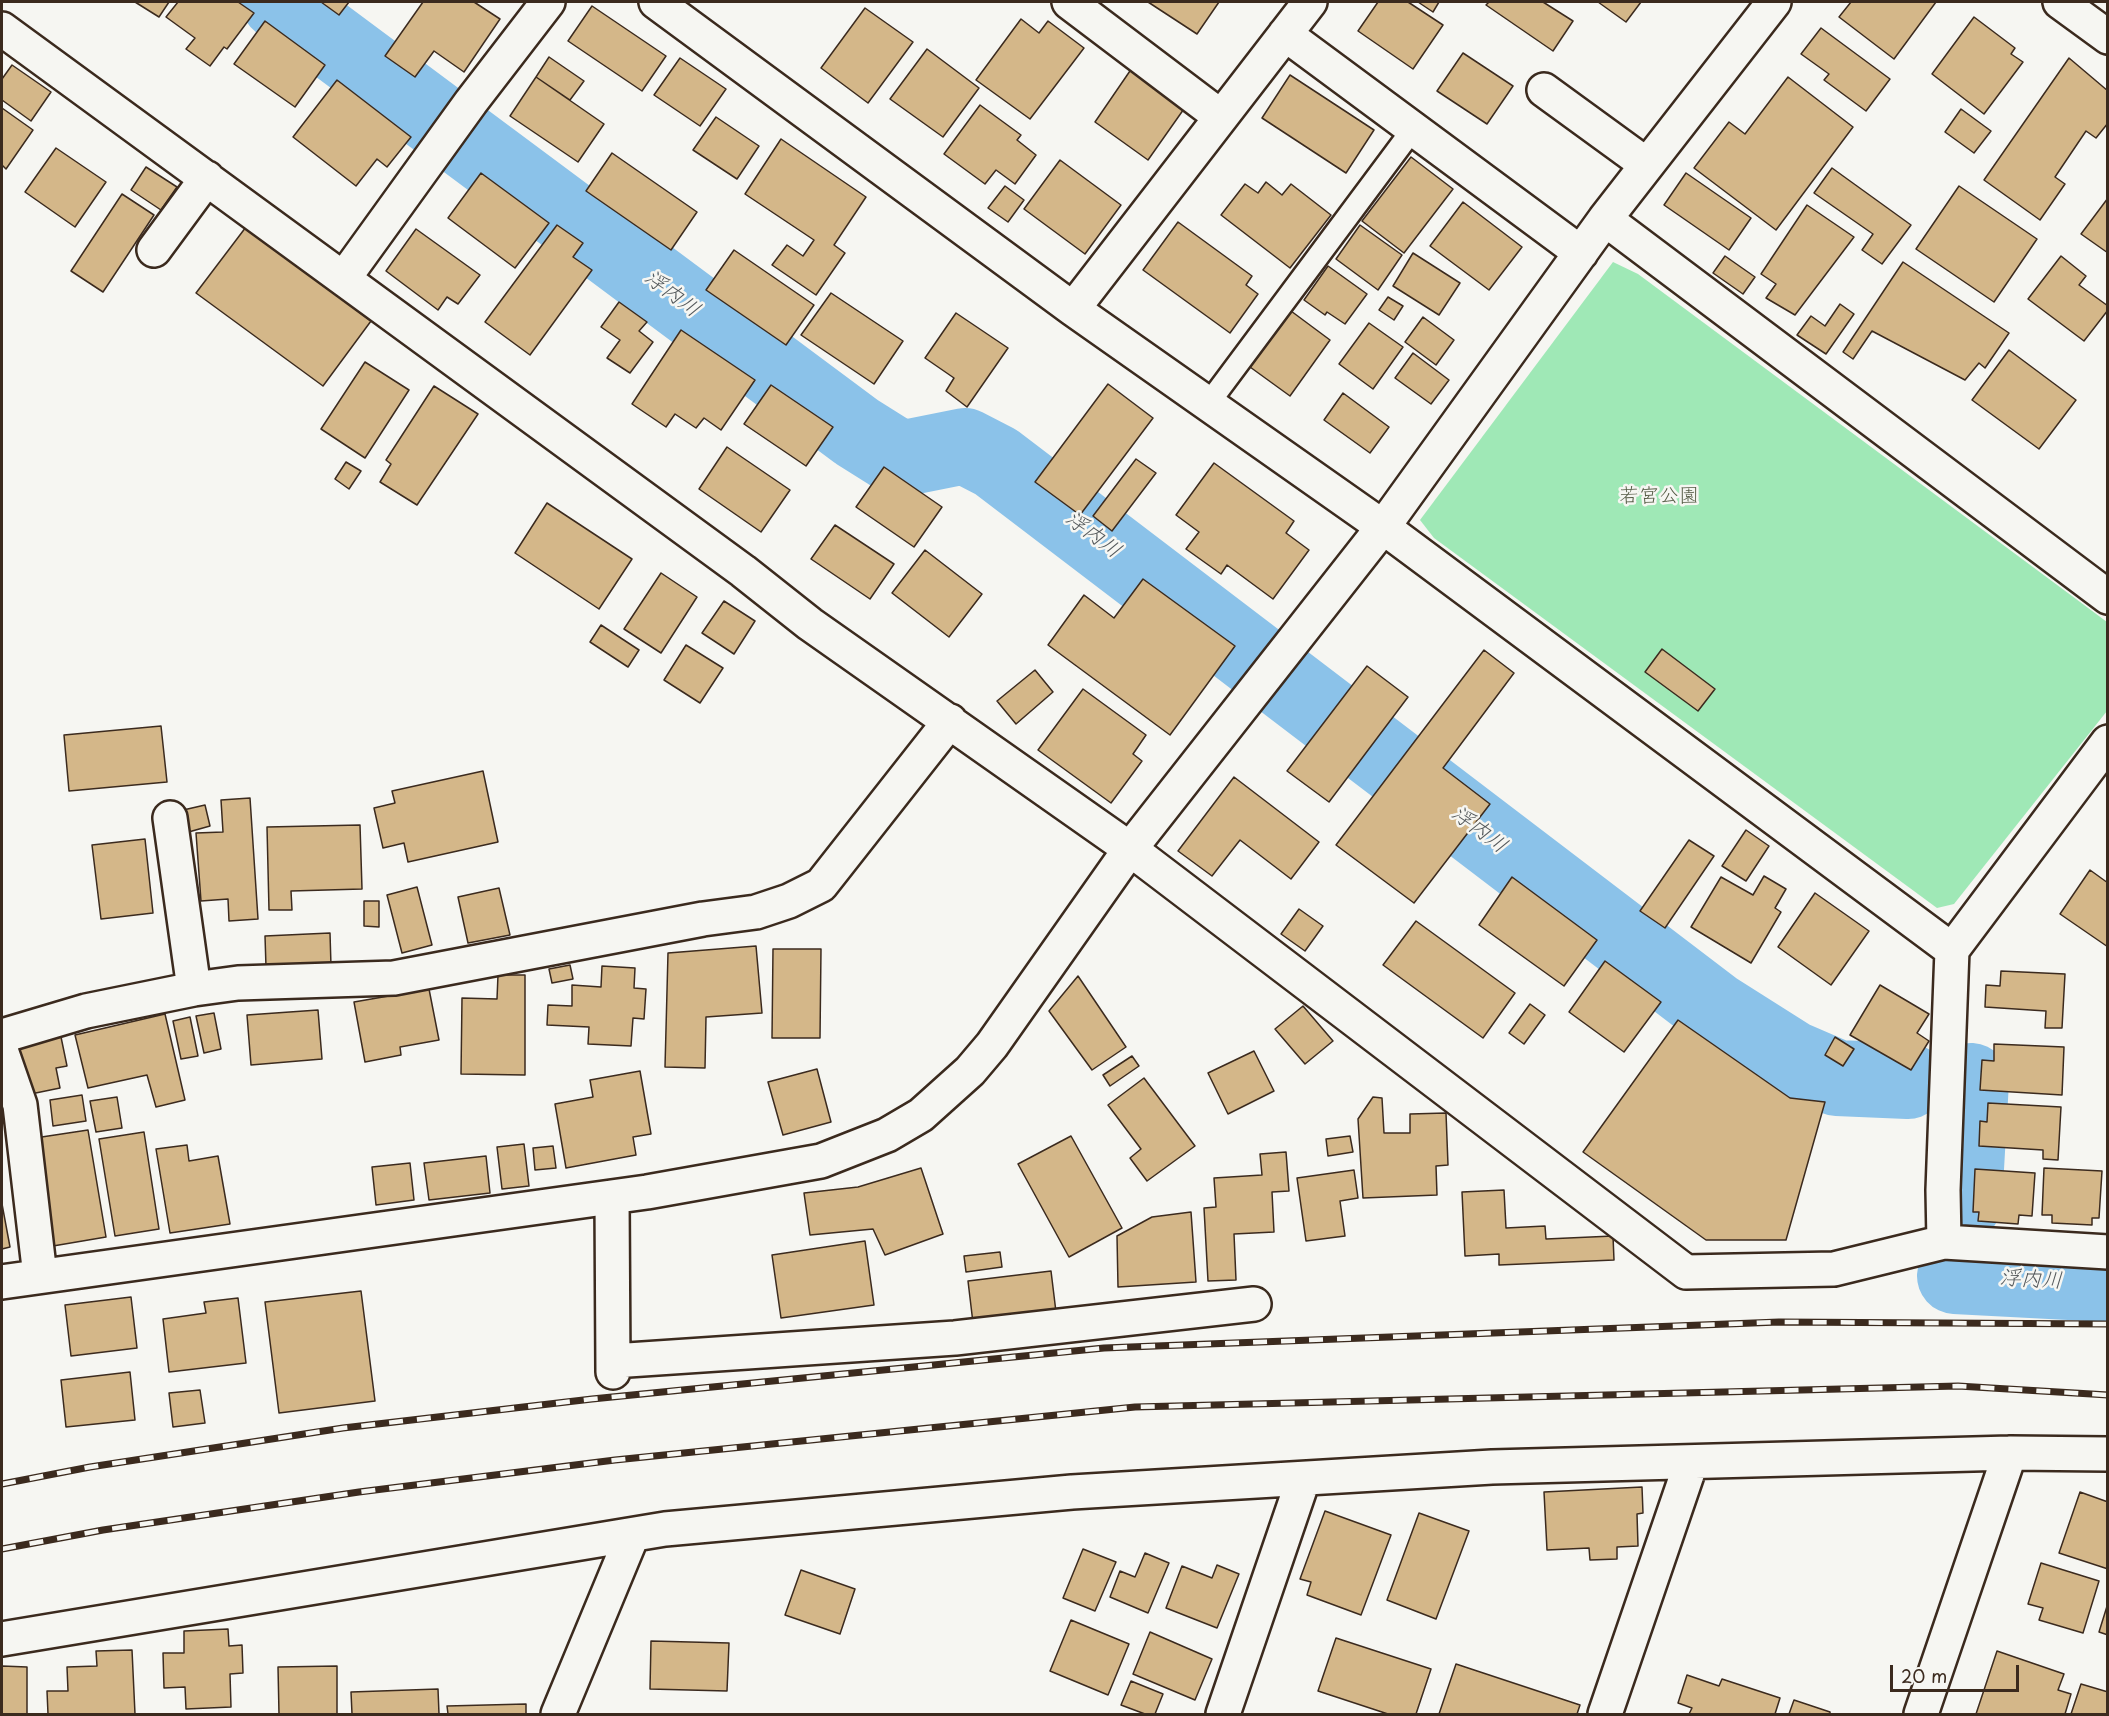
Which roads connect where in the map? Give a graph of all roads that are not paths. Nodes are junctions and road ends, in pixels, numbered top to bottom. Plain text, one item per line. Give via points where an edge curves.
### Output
1 (548, 2) edge
2 (656, 2) edge
3 (1069, 2) edge
4 (1310, 2) edge
5 (1774, 2) edge
6 (2060, 2) edge
7 (2, 28) edge
8 (1285, 34) junction
9 (2108, 37) edge
10 (1544, 90) dead end
11 (1221, 117) junction
12 (1413, 129) junction
13 (1647, 165) junction
14 (207, 178) junction
15 (1605, 219) junction
16 (154, 250) dead end
17 (1581, 253) junction
18 (344, 278) junction
19 (1073, 309) junction
20 (1208, 404) junction
21 (1383, 527) junction
22 (2108, 597) edge
23 (951, 721) junction
24 (2108, 742) edge
25 (170, 818) dead end
26 (1130, 849) junction
27 (1952, 950) junction
28 (194, 989) junction
29 (2, 1036) edge
30 (2, 1053) edge
31 (612, 1197) junction
32 (1944, 1242) junction
33 (2108, 1252) edge
34 (40, 1276) junction
35 (2, 1282) edge
36 (1254, 1304) dead end
37 (2010, 1453) junction
38 (2108, 1454) edge
39 (1691, 1463) junction
40 (1303, 1480) junction
41 (632, 1536) junction
42 (2, 1639) edge
43 (558, 1714) edge
44 (1223, 1714) edge
45 (1605, 1714) edge
46 (1921, 1714) edge

1 - 18 street
2 - 19 street
3 - 11 street
4 - 8 street
5 - 13 street
6 - 9 street
7 - 14 street
8 - 11 street
8 - 12 street
10 - 13 street
11 - 19 street
12 - 17 street
12 - 20 lane
13 - 15 street
14 - 16 street
14 - 18 street
15 - 17 street
15 - 22 street
17 - 21 street
18 - 23 street via 810,624
19 - 20 street
20 - 21 street
21 - 26 street
21 - 27 street
23 - 26 street
23 - 28 street via 834,872 822,885 789,901 756,912 394,978 238,983
24 - 27 street
25 - 28 street
26 - 31 street via 992,1046 921,1115 879,1138 821,1161
26 - 32 street via 1686,1272 1833,1269
27 - 32 street
28 - 29 street via 86,1011
30 - 34 street via 20,1104
31 - 34 street
31 - 36 street via 613,1366 955,1338
32 - 33 street
34 - 35 street
37 - 38 street
37 - 39 street
37 - 46 street
39 - 40 street via 1492,1467
39 - 45 street
40 - 41 street via 1072,1492 665,1529
40 - 44 street
41 - 42 street
41 - 43 street

